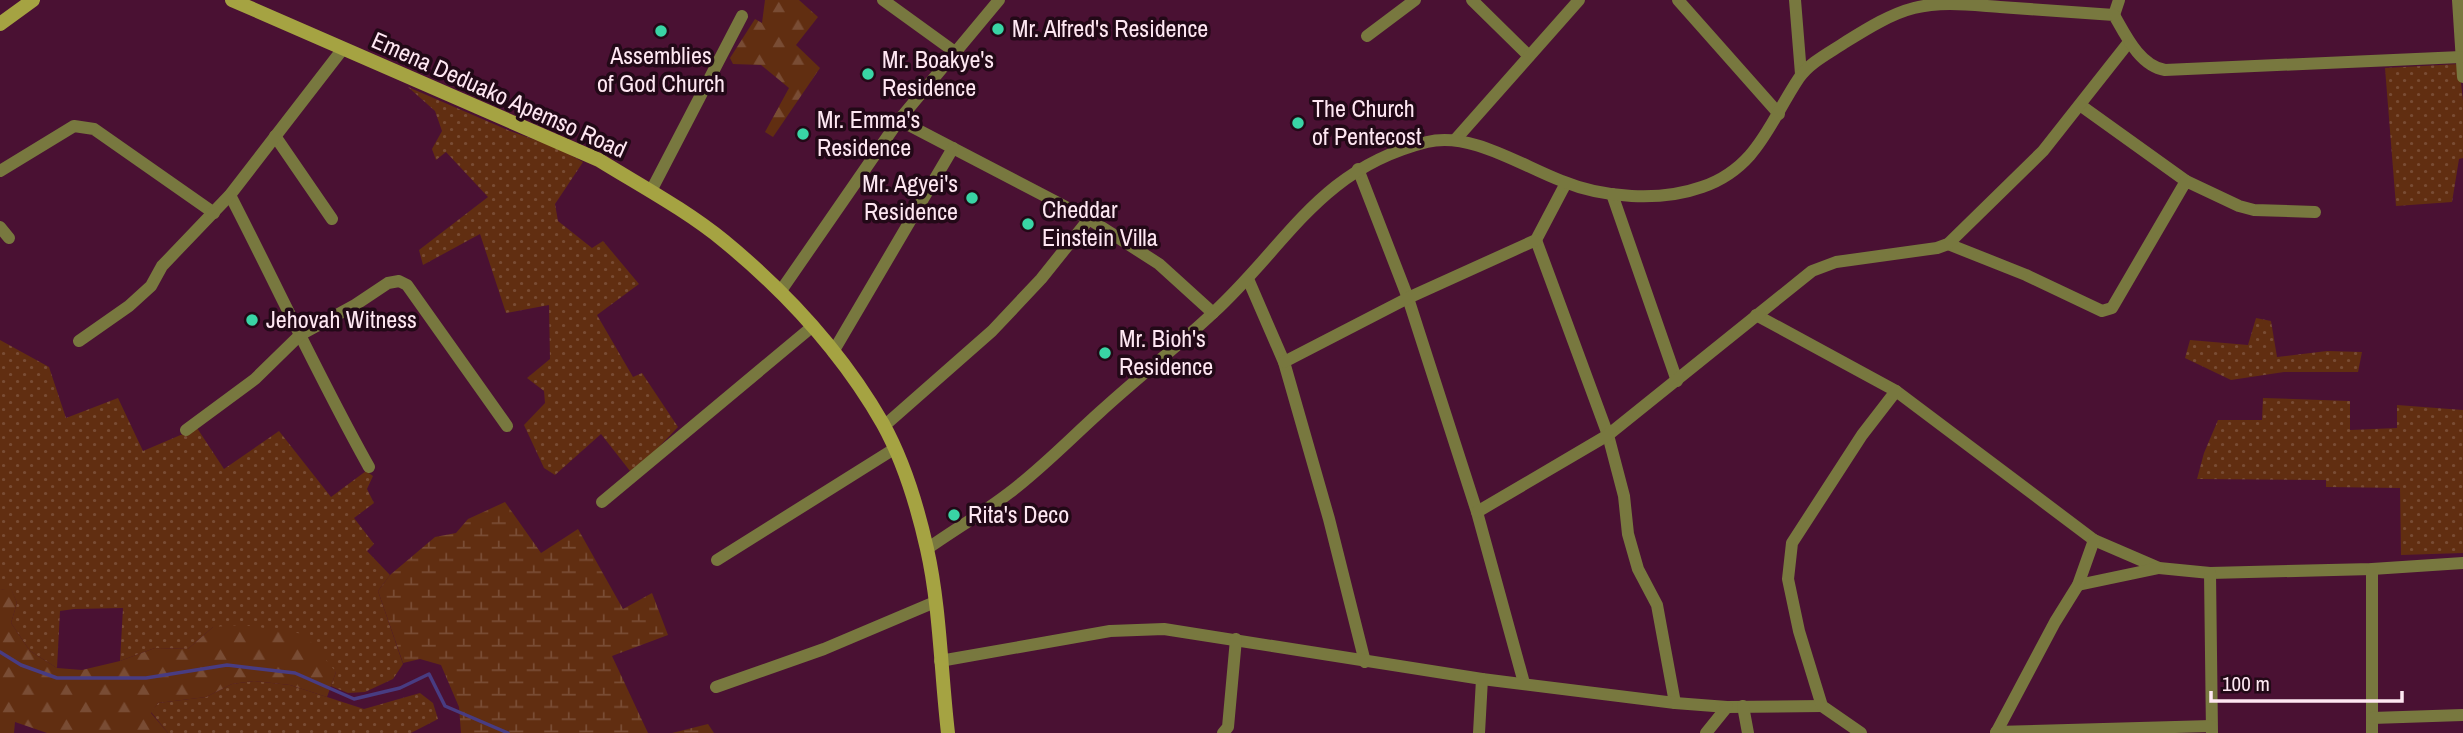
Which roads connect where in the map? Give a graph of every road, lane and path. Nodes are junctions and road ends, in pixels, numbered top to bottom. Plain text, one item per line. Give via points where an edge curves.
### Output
1 (33, 0) edge
2 (232, 0) edge
3 (883, 0) edge
4 (999, 0) edge
5 (1415, 0) edge
6 (1472, 0) edge
7 (1579, 0) edge
8 (1678, 0) edge
9 (1796, 0) edge
10 (2119, 0) edge
11 (2458, 0) edge
12 (2114, 15) junction
13 (743, 16) dead end
14 (0, 24) edge
15 (1367, 36) dead end
16 (2129, 42) junction
17 (342, 50) junction
18 (955, 52) junction
19 (1529, 57) junction
20 (2461, 57) junction
21 (1801, 75) junction
22 (2463, 77) edge
23 (2080, 105) junction
24 (1779, 114) junction
25 (899, 120) junction
26 (275, 136) junction
27 (1455, 140) junction
28 (953, 148) junction
29 (1358, 169) junction
30 (0, 171) edge
31 (2186, 181) junction
32 (1566, 183) junction
33 (650, 191) junction
34 (1612, 194) junction
35 (230, 195) junction
36 (2315, 212) dead end
37 (214, 213) junction
38 (332, 219) dead end
39 (1089, 219) junction
40 (0, 227) edge
41 (9, 238) dead end
42 (1536, 240) junction
43 (1948, 244) junction
44 (1248, 279) junction
45 (780, 292) junction
46 (1408, 298) junction
47 (1213, 313) junction
48 (1756, 315) junction
49 (813, 327) junction
50 (300, 335) junction
51 (79, 341) dead end
52 (833, 352) junction
53 (1284, 362) junction
54 (1677, 380) junction
55 (1896, 391) junction
56 (507, 426) dead end
57 (884, 426) junction
58 (186, 430) dead end
59 (1608, 436) junction
60 (894, 449) junction
61 (369, 467) dead end
62 (602, 502) dead end
63 (1477, 512) junction
64 (2095, 540) junction
65 (927, 549) junction
66 (716, 560) dead end
67 (2463, 563) edge
68 (2159, 568) junction
69 (2372, 569) junction
70 (2210, 573) junction
71 (2078, 585) junction
72 (935, 602) junction
73 (1236, 639) junction
74 (940, 661) junction
75 (1365, 662) junction
76 (1482, 679) junction
77 (1524, 684) junction
78 (716, 687) dead end
79 (1675, 703) junction
80 (1743, 706) junction
81 (1822, 706) junction
82 (1727, 708) junction
83 (2463, 715) edge
84 (2372, 718) junction
85 (2211, 729) edge
86 (948, 733) edge
87 (1223, 733) edge
88 (1479, 733) edge
89 (1706, 733) edge
90 (1748, 733) edge
91 (1861, 733) edge
92 (1996, 733) edge
93 (2372, 733) edge

1 - 14 street
2 - 17 street, Emena Deduako Apemso Road
3 - 18 street
4 - 18 street
5 - 15 street
6 - 19 street
7 - 19 street
8 - 24 street
9 - 21 street
10 - 12 street
11 - 20 street
12 - 16 street
12 - 21 street via 1948,3 1912,8 1868,28
13 - 33 street
16 - 20 street via 2155,68 2165,70
16 - 23 street
17 - 26 street
17 - 33 street, Emena Deduako Apemso Road via 599,160
18 - 25 street
19 - 27 street
20 - 22 street
21 - 24 street
23 - 31 street
23 - 43 street via 2043,151
24 - 34 street via 1763,141 1734,170 1703,187 1661,196
25 - 28 street
25 - 45 street
26 - 35 street
26 - 38 street
27 - 29 street via 1397,151
27 - 32 street
28 - 39 street
28 - 52 street
29 - 44 street via 1311,207
29 - 46 street
30 - 37 street via 74,126 94,129
31 - 36 street via 2254,210
31 - 43 street via 2112,308 2102,311
32 - 34 street
32 - 42 street
33 - 45 street, Emena Deduako Apemso Road via 723,240
34 - 54 street
35 - 37 street
35 - 50 street
37 - 51 street via 162,267 151,286
39 - 47 street via 1159,264
39 - 57 street via 992,331
40 - 41 street
42 - 46 street
42 - 59 street
43 - 48 street via 1836,262 1812,271
44 - 47 street
44 - 53 street
45 - 49 street, Emena Deduako Apemso Road
46 - 53 street
46 - 63 street
47 - 65 street via 1011,491
48 - 54 street
48 - 55 street
49 - 52 street, Emena Deduako Apemso Road
49 - 62 street
50 - 56 street via 388,283 400,281
50 - 58 street via 255,379
50 - 61 street
52 - 57 street, Emena Deduako Apemso Road
53 - 75 street
54 - 59 street
55 - 64 street
55 - 81 street via 1792,543 1788,579
57 - 60 street, Emena Deduako Apemso Road
59 - 63 street
59 - 79 street via 1637,569 1657,605
60 - 65 street, Emena Deduako Apemso Road
60 - 66 street
63 - 77 street
64 - 68 street
64 - 71 street
65 - 72 street, Emena Deduako Apemso Road
67 - 69 street
68 - 70 street
68 - 71 street
69 - 70 street
69 - 84 street
70 - 85 street
71 - 92 street
72 - 74 street, Emena Deduako Apemso Road
72 - 78 street via 824,649
73 - 74 street via 1164,629 1110,631
73 - 75 street
73 - 87 street via 1228,727
74 - 86 street, Emena Deduako Apemso Road
75 - 76 street
76 - 77 street
76 - 88 street
77 - 79 street
79 - 82 street
80 - 81 street
80 - 82 street
80 - 90 street
81 - 91 street
82 - 89 street
83 - 84 street
84 - 93 street
85 - 92 street

